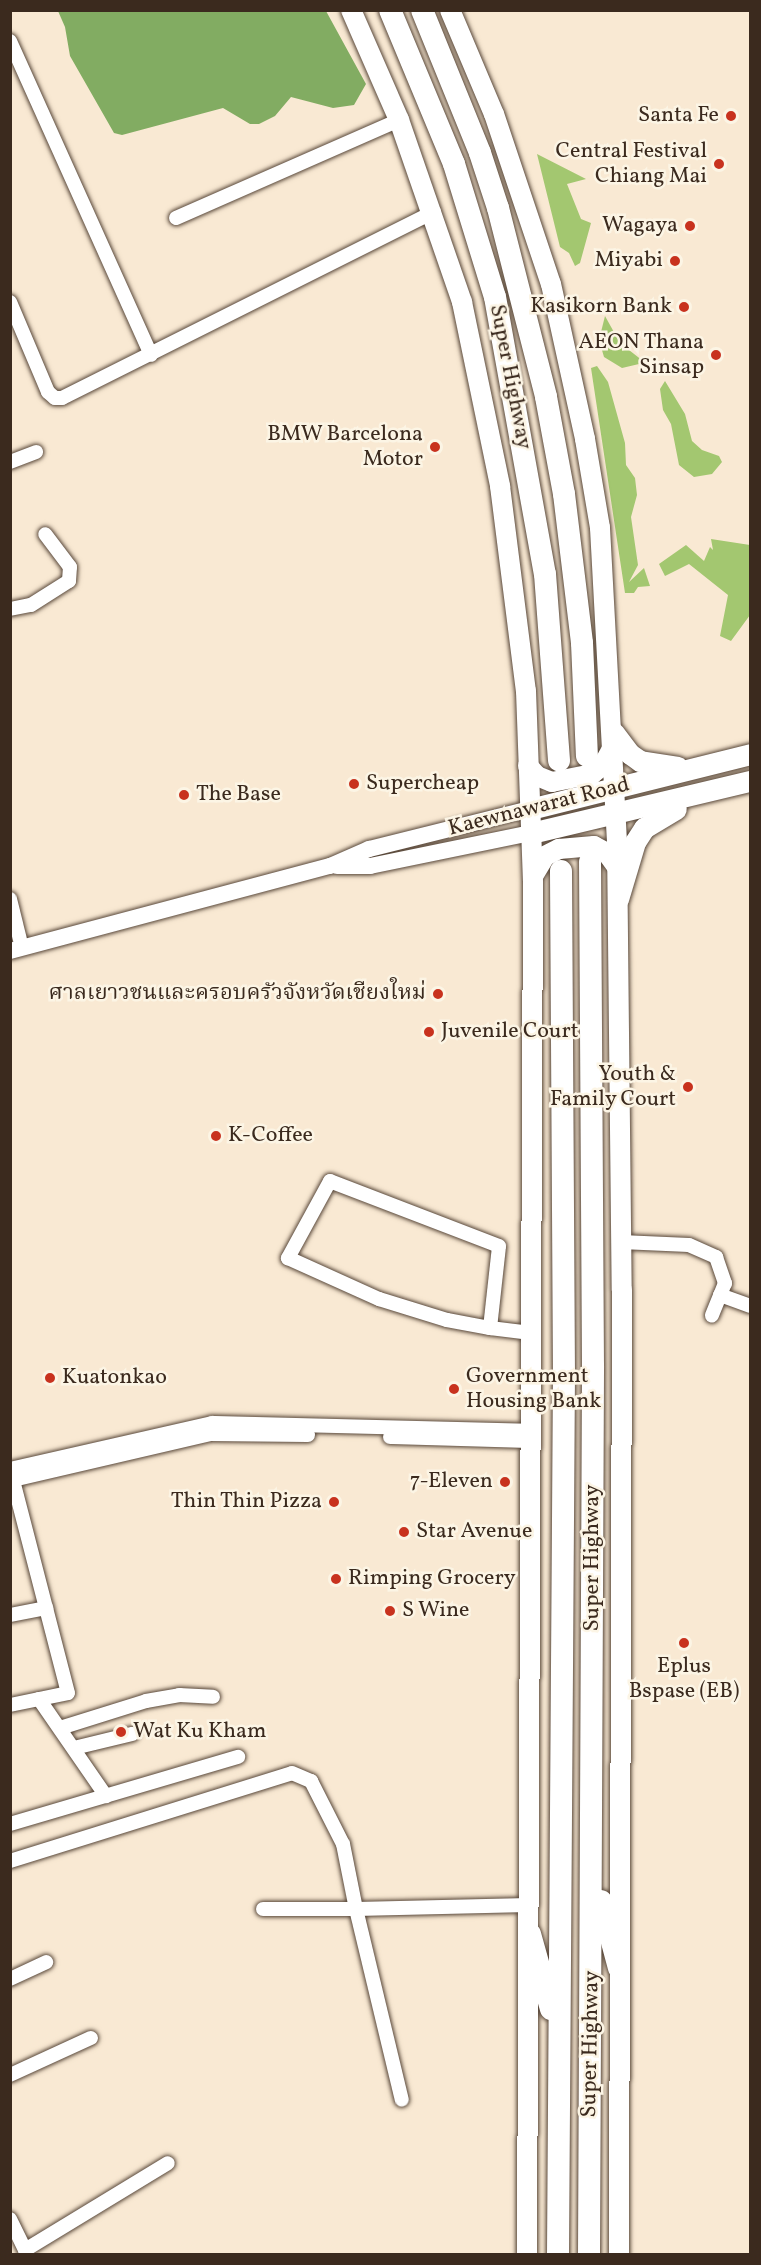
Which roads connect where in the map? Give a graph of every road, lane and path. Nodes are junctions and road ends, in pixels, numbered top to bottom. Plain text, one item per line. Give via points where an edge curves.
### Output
1 (351, 10) edge
2 (390, 10) edge
3 (422, 10) edge
4 (450, 10) edge
5 (10, 41) edge
6 (399, 120) junction
7 (434, 212) junction
8 (176, 218) dead end
9 (10, 302) edge
10 (151, 356) junction
11 (36, 452) dead end
12 (10, 462) edge
13 (45, 534) dead end
14 (10, 609) edge
15 (614, 739) junction
16 (750, 754) edge
17 (587, 756) tunnel mouth
18 (559, 760) dead end
19 (528, 766) junction
20 (695, 768) junction
21 (750, 781) edge
22 (616, 788) junction
23 (706, 793) junction
24 (530, 809) junction
25 (616, 816) junction
26 (531, 833) junction
27 (590, 862) tunnel mouth
28 (330, 866) junction
29 (617, 867) junction
30 (561, 871) dead end
31 (533, 876) junction
32 (10, 899) edge
33 (618, 899) junction
34 (16, 949) edge
35 (621, 1242) junction
36 (720, 1295) junction
37 (750, 1306) edge
38 (712, 1315) dead end
39 (490, 1328) junction
40 (530, 1333) junction
41 (531, 1436) junction
42 (11, 1473) edge
43 (46, 1608) junction
44 (10, 1616) edge
45 (213, 1697) dead end
46 (39, 1699) junction
47 (10, 1705) edge
48 (60, 1728) junction
49 (132, 1734) dead end
50 (74, 1748) junction
51 (238, 1757) dead end
52 (106, 1796) junction
53 (10, 1824) edge
54 (10, 1861) edge
55 (593, 1870) junction
56 (529, 1905) junction
57 (263, 1909) dead end
58 (356, 1909) junction
59 (530, 1934) junction
60 (46, 1962) dead end
61 (619, 1968) junction
62 (10, 1979) edge
63 (558, 2033) junction
64 (91, 2038) dead end
65 (10, 2075) edge
66 (402, 2100) dead end
67 (168, 2163) dead end
68 (10, 2219) edge
69 (527, 2254) edge
70 (558, 2254) edge
71 (589, 2254) edge
72 (620, 2254) edge

1 - 6 main road
2 - 18 highway, Super Highway via 454,164 495,297 545,574
3 - 17 highway, Super Highway via 498,208 546,397 564,494 582,643
4 - 15 main road via 515,171 564,336 600,528
5 - 10 street
6 - 7 main road
6 - 8 street
7 - 10 street
7 - 19 main road via 470,336 501,486 526,691
9 - 10 street via 48,392 55,398
11 - 12 street
13 - 14 street via 70,567 69,581 31,605
15 - 19 main road via 603,765 592,774 552,782 537,777
15 - 20 main road via 649,765
15 - 22 main road
16 - 20 main road, Kaewnawarat Road
19 - 24 main road
20 - 22 main road, Kaewnawarat Road
21 - 23 main road, Kaewnawarat Road
22 - 24 main road, Kaewnawarat Road
22 - 25 main road
23 - 25 main road, Kaewnawarat Road
23 - 33 main road via 644,828 626,862
24 - 26 main road
24 - 28 street, Kaewnawarat Road via 369,849
25 - 26 main road, Kaewnawarat Road
25 - 29 main road
26 - 28 street, Kaewnawarat Road via 370,866
26 - 31 main road
27 - 55 highway, Super Highway
28 - 34 street, Kaewnawarat Road
29 - 31 main road via 594,846 558,849 545,856
29 - 33 main road
30 - 63 highway, Super Highway via 564,1378
31 - 40 main road
32 - 34 street
33 - 35 main road
35 - 36 street via 689,1245 706,1250 723,1271 725,1283
35 - 61 main road
36 - 37 street
36 - 38 street
39 - 39 street via 447,1320 379,1299 288,1258 330,1181 499,1246
39 - 40 street
40 - 41 main road
41 - 42 street via 212,1423 182,1435
41 - 56 main road
42 - 43 street
43 - 44 street
43 - 46 street via 68,1692
45 - 48 street via 179,1695 146,1701
46 - 47 street
46 - 48 street
48 - 50 street
49 - 50 street
50 - 52 street
51 - 52 street
52 - 53 street
54 - 58 street via 292,1773 311,1781 343,1844
55 - 61 highway
55 - 71 highway, Super Highway
56 - 58 street
56 - 59 main road
57 - 58 street
58 - 66 street
59 - 63 highway
59 - 69 main road
60 - 62 street
61 - 72 main road
63 - 70 highway, Super Highway
64 - 65 street
67 - 68 street via 25,2250

